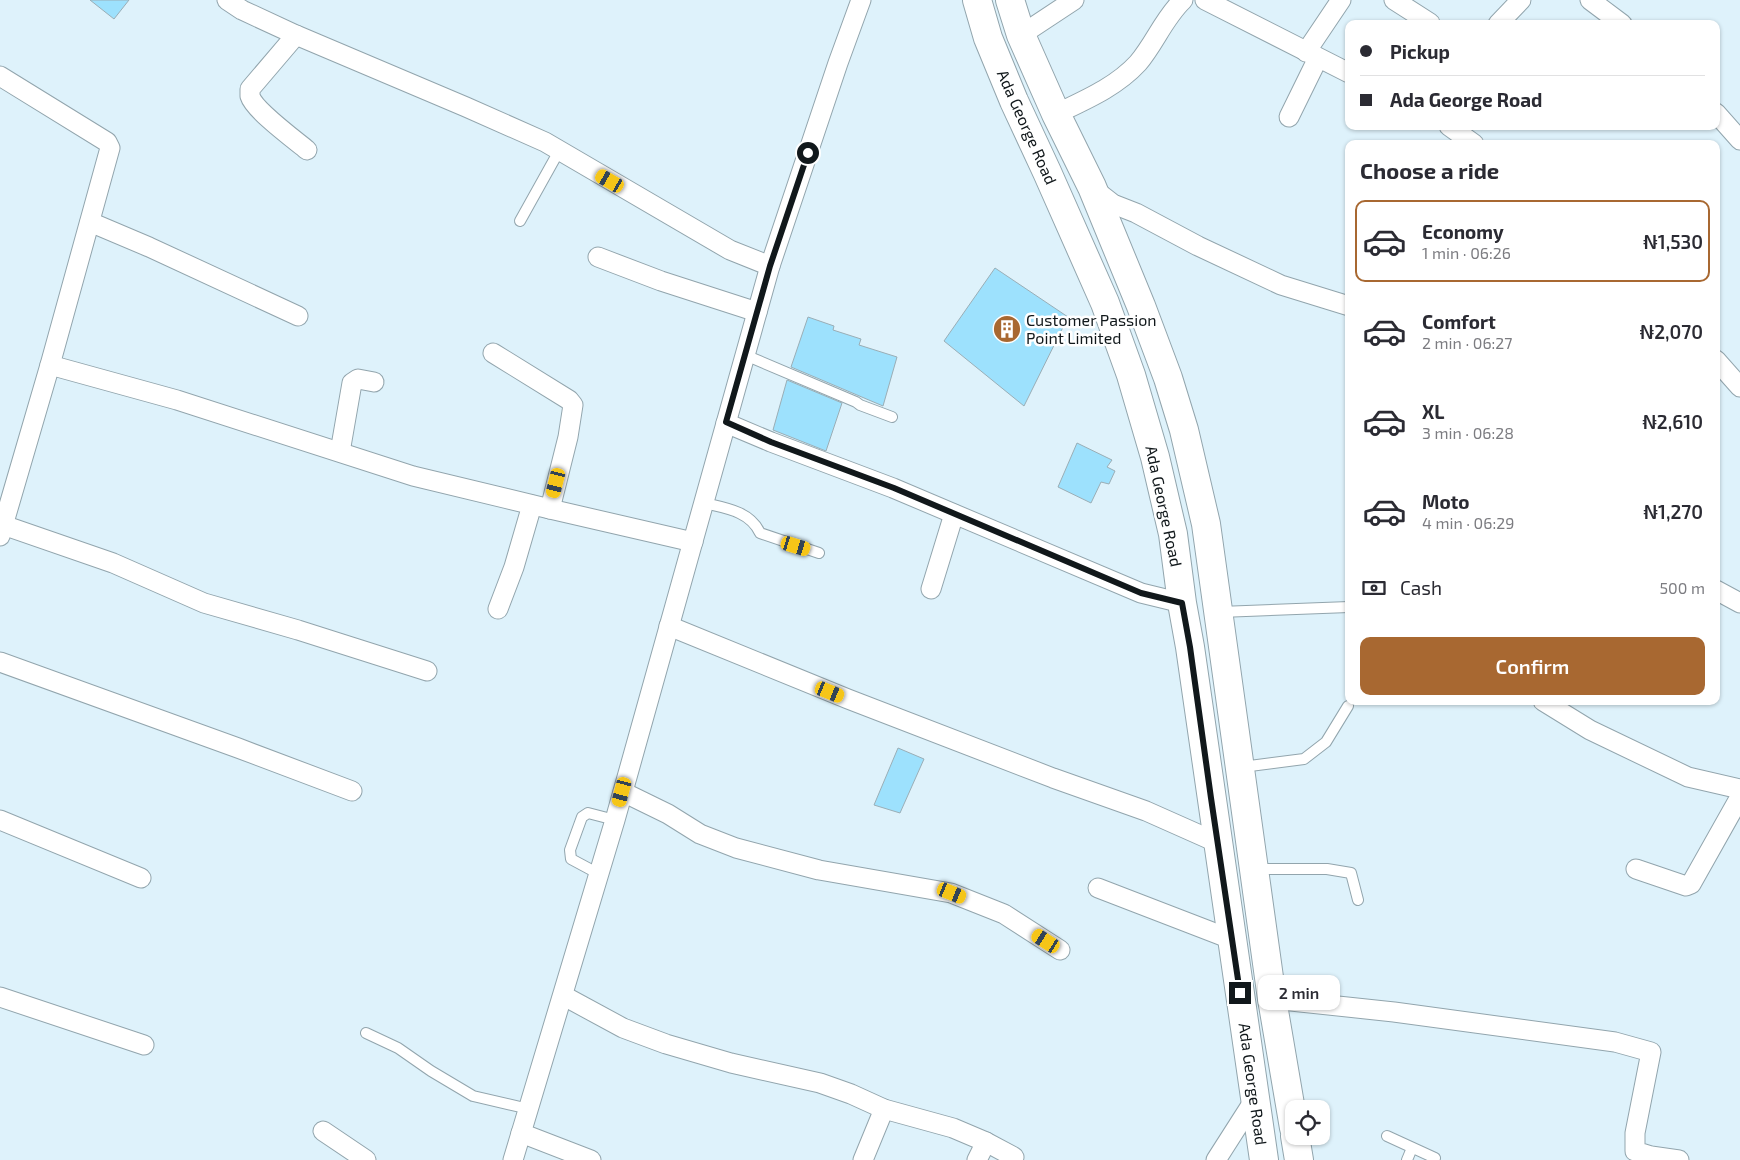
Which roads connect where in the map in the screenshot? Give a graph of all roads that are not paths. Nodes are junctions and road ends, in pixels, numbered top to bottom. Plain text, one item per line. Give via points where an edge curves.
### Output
1 (227, 0) edge
2 (861, 0) edge
3 (977, 0) edge
4 (1010, 0) edge
5 (1074, 0) edge
6 (1183, 0) edge
7 (1205, 0) edge
8 (1341, 0) edge
9 (1394, 0) edge
10 (1521, 0) edge
11 (1590, 0) edge
12 (1425, 20) edge
13 (1502, 20) edge
14 (1617, 20) edge
15 (296, 35) junction
16 (1021, 35) junction
17 (1312, 55) junction
18 (1345, 71) edge
19 (0, 76) edge
20 (1056, 114) junction
21 (1289, 117) dead end
22 (1720, 118) edge
23 (1455, 130) edge
24 (1468, 140) edge
25 (1740, 140) edge
26 (307, 150) dead end
27 (559, 151) junction
28 (1092, 187) junction
29 (520, 221) dead end
30 (90, 222) junction
31 (598, 257) dead end
32 (770, 266) junction
33 (1345, 305) edge
34 (757, 312) junction
35 (298, 316) dead end
36 (493, 353) dead end
37 (745, 355) junction
38 (1720, 364) edge
39 (50, 365) junction
40 (374, 382) dead end
41 (1740, 386) edge
42 (892, 417) dead end
43 (726, 422) junction
44 (340, 452) junction
45 (704, 503) junction
46 (541, 507) junction
47 (954, 514) junction
48 (2, 530) edge
49 (693, 542) junction
50 (819, 552) dead end
51 (931, 588) dead end
52 (1720, 592) edge
53 (1182, 603) junction
54 (1740, 603) edge
55 (1345, 607) edge
56 (498, 608) dead end
57 (1219, 612) junction
58 (669, 626) junction
59 (0, 662) edge
60 (427, 671) dead end
61 (1549, 705) edge
62 (1348, 706) dead end
63 (1241, 767) junction
64 (1740, 789) edge
65 (352, 791) dead end
66 (622, 792) junction
67 (1740, 797) edge
68 (0, 820) edge
69 (615, 820) junction
70 (1218, 843) junction
71 (1255, 869) junction
72 (1636, 869) dead end
73 (599, 874) junction
74 (140, 878) dead end
75 (1098, 888) dead end
76 (1358, 900) dead end
77 (1233, 940) junction
78 (1060, 950) dead end
79 (564, 996) junction
80 (0, 997) edge
81 (1272, 1000) junction
82 (366, 1033) dead end
83 (144, 1046) dead end
84 (1255, 1099) junction
85 (1289, 1100) edge
86 (529, 1108) junction
87 (884, 1108) junction
88 (323, 1131) dead end
89 (521, 1134) junction
90 (1387, 1136) dead end
91 (986, 1142) junction
92 (1296, 1145) edge
93 (1412, 1148) junction
94 (1014, 1157) dead end
95 (1434, 1158) dead end
96 (366, 1160) edge
97 (513, 1160) edge
98 (591, 1160) edge
99 (863, 1160) edge
100 (977, 1160) edge
101 (1216, 1160) edge
102 (1264, 1160) edge
103 (1299, 1160) edge
104 (1407, 1160) edge
105 (1679, 1160) edge

1 - 15 street
2 - 32 street
3 - 53 main road, Ada George Road via 988,38 1105,304 1131,375 1173,534
4 - 16 main road, Ada George Road
5 - 16 street
6 - 20 street via 1170,13 1133,67 1102,91
7 - 17 street
8 - 17 street
9 - 12 street
10 - 13 street
11 - 14 street
15 - 26 street via 250,89 250,95 268,116
15 - 27 street via 466,107
16 - 20 main road, Ada George Road
17 - 18 street
17 - 21 street
19 - 30 street via 109,145
20 - 28 main road, Ada George Road
22 - 25 street
23 - 24 street
27 - 29 lane
27 - 32 street via 730,250
28 - 33 street via 1113,204 1281,285
28 - 57 main road, Ada George Road via 1168,378 1184,430 1206,524
30 - 35 street
30 - 39 street
31 - 34 street
32 - 34 street
34 - 37 street
36 - 46 street via 573,405 568,437
37 - 42 lane
37 - 43 street
38 - 41 street
39 - 44 street via 177,400
39 - 48 street
40 - 44 street via 358,379 352,383
43 - 45 street
43 - 47 street
44 - 46 street via 413,476
45 - 49 street
45 - 50 lane via 735,510 756,524 760,533
46 - 49 street
46 - 56 street
47 - 51 street
47 - 53 street via 1141,593
48 - 60 street via 113,563 204,603
49 - 58 street
52 - 54 street
53 - 70 main road, Ada George Road
55 - 57 lane
57 - 63 main road, Ada George Road
58 - 66 street
58 - 70 street via 848,699 1146,811
59 - 65 street
61 - 64 street via 1590,730 1688,778
62 - 63 lane via 1326,742 1304,759
63 - 71 main road, Ada George Road
66 - 69 street
66 - 78 street via 700,834 736,848 819,870 952,893 1004,914
67 - 72 street via 1691,884 1686,886
68 - 74 street
69 - 73 street
69 - 73 lane via 588,813 582,817 570,850 571,859
70 - 77 main road, Ada George Road
71 - 76 lane via 1327,869 1351,873
71 - 81 main road, Ada George Road
73 - 79 street
75 - 77 street
77 - 84 main road, Ada George Road
79 - 86 street
79 - 87 street via 623,1028 666,1044 820,1083
80 - 83 street
81 - 85 main road, Ada George Road
81 - 105 street via 1394,1012 1615,1042 1651,1052 1635,1133 1635,1151
82 - 86 lane via 398,1048 473,1096
84 - 101 street
84 - 102 main road, Ada George Road
86 - 89 street
87 - 91 street via 953,1128
87 - 99 street
88 - 96 street
89 - 97 street
89 - 98 street
90 - 93 lane
91 - 94 street
91 - 100 street
92 - 103 main road
93 - 95 lane
93 - 104 lane

